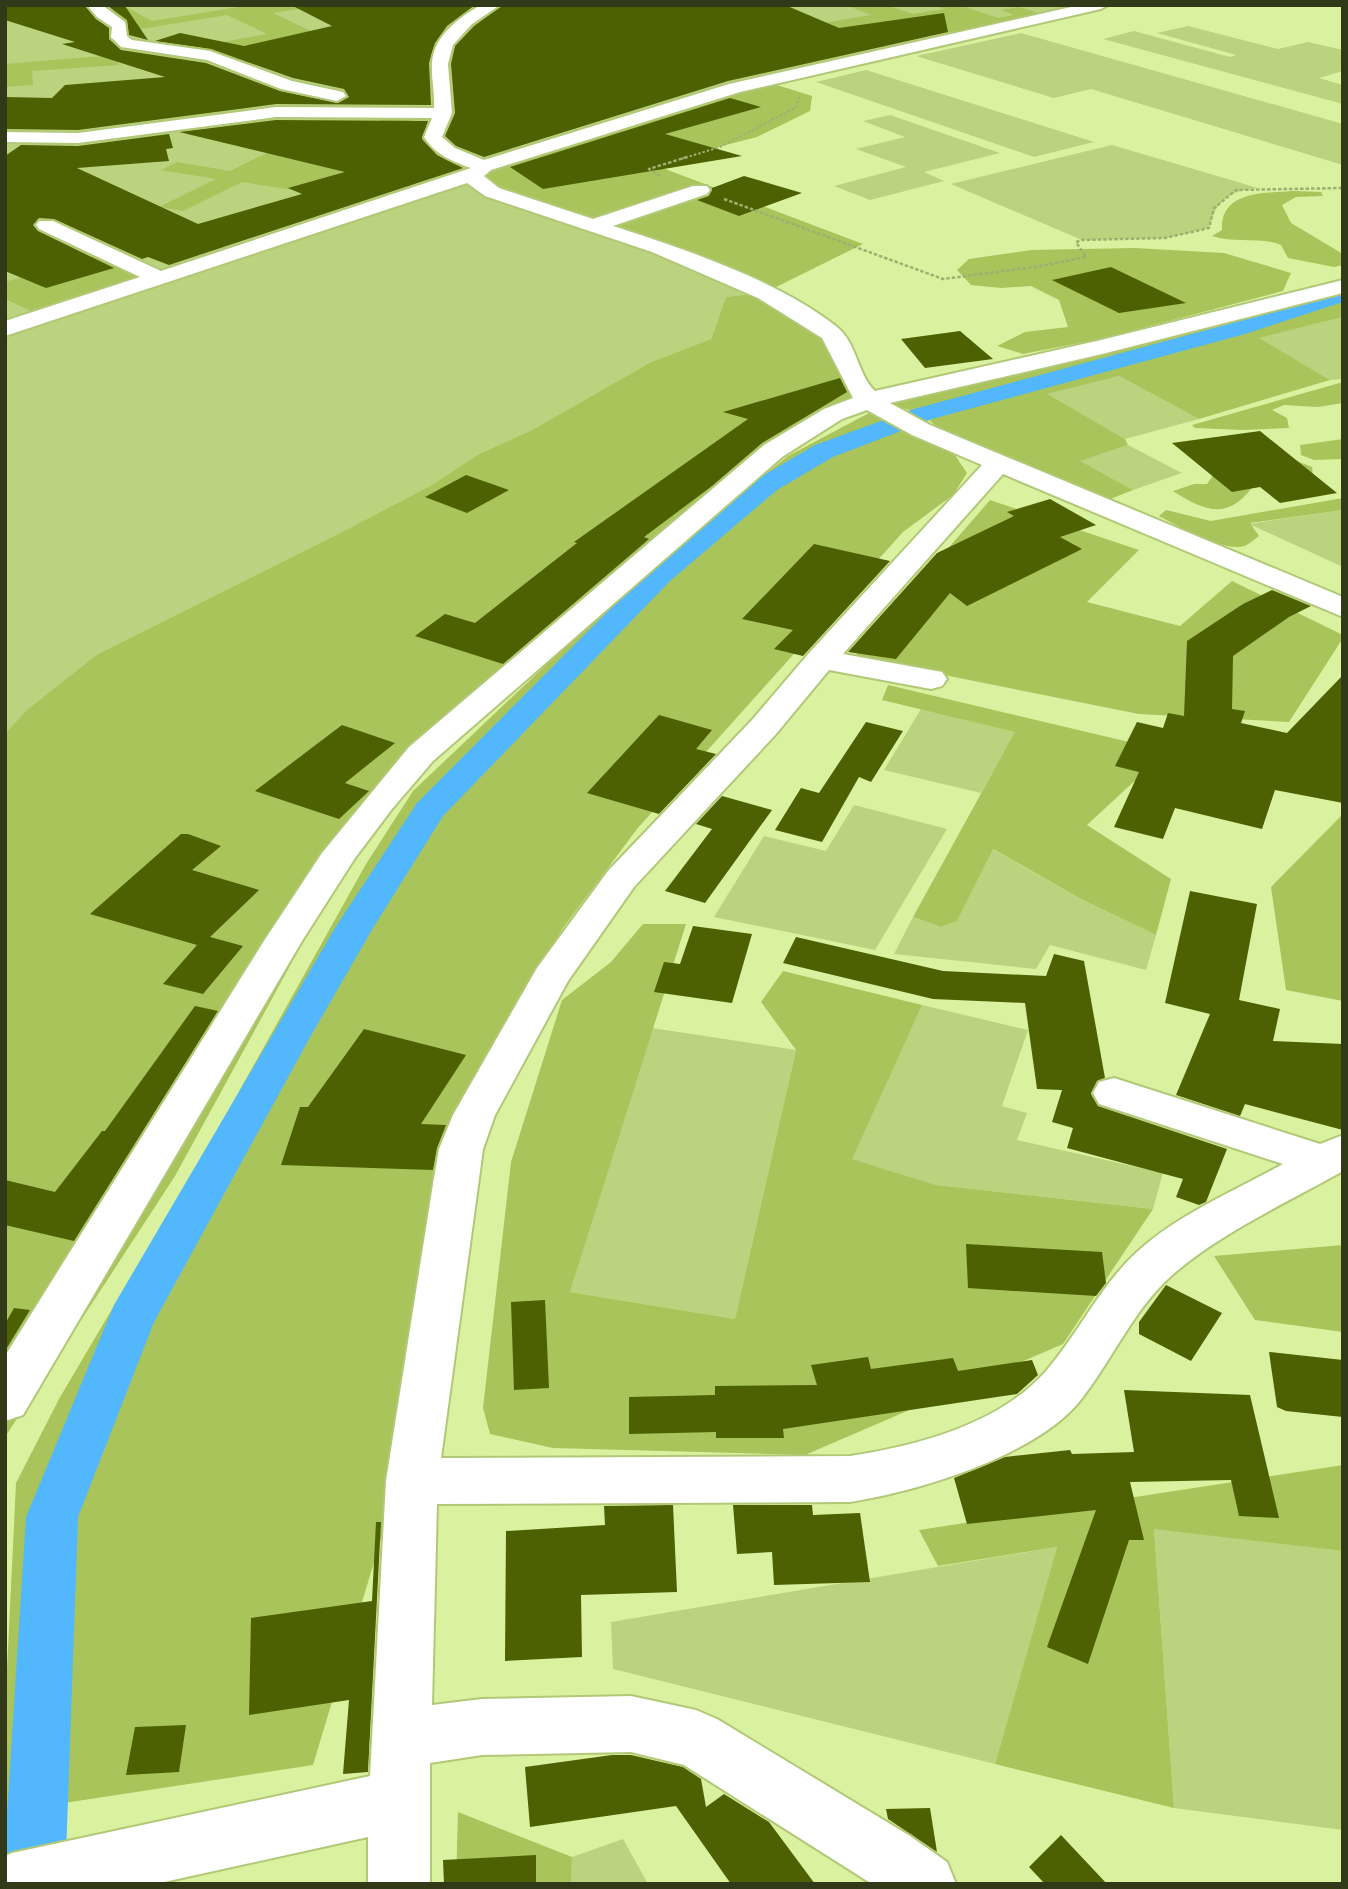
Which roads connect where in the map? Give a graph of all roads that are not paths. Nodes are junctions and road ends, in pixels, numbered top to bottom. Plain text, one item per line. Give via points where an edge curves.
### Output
1 (94, 5) edge
2 (493, 5) edge
3 (1101, 5) edge
4 (1021, 6) edge
5 (1053, 16) junction
6 (357, 112) junction
7 (443, 113) junction
8 (5, 137) edge
9 (479, 171) junction
10 (700, 190) road end
11 (46, 225) dead end
12 (592, 226) junction
13 (159, 278) junction
14 (1343, 286) edge
15 (5, 329) edge
16 (872, 403) junction
17 (998, 464) junction
18 (1343, 608) edge
19 (821, 659) junction
20 (931, 679) dead end
21 (1114, 1093) dead end
22 (1332, 1156) edge
23 (5, 1400) edge
24 (412, 1481) junction
25 (402, 1738) junction
26 (399, 1800) junction
27 (59, 1877) edge
28 (400, 1884) edge
29 (925, 1884) edge

1 - 6 street via 120,25 119,37 127,44 211,56 287,85 337,96
2 - 7 street via 475,15 443,48
3 - 5 street
4 - 5 street
5 - 9 street via 725,91
6 - 7 street
6 - 8 street via 257,113 78,138
7 - 9 street via 433,137 439,146
9 - 12 street via 476,182 492,192
9 - 13 street
10 - 12 street
11 - 13 street
12 - 16 street via 752,285 821,325 838,343 861,392
13 - 15 street
14 - 16 street
16 - 17 street
16 - 23 street via 833,414 773,451 421,754 340,853
17 - 18 street
17 - 19 street
19 - 20 street
19 - 24 street via 764,727 621,878 551,977 474,1115 461,1149 455,1184
21 - 22 street
22 - 24 street via 1195,1234 1154,1264 1122,1299 1065,1384 1042,1408 1014,1427 920,1465 889,1474 801,1481
24 - 25 street
25 - 26 street
25 - 29 street via 482,1727 631,1724 696,1740
26 - 27 street
26 - 28 street

